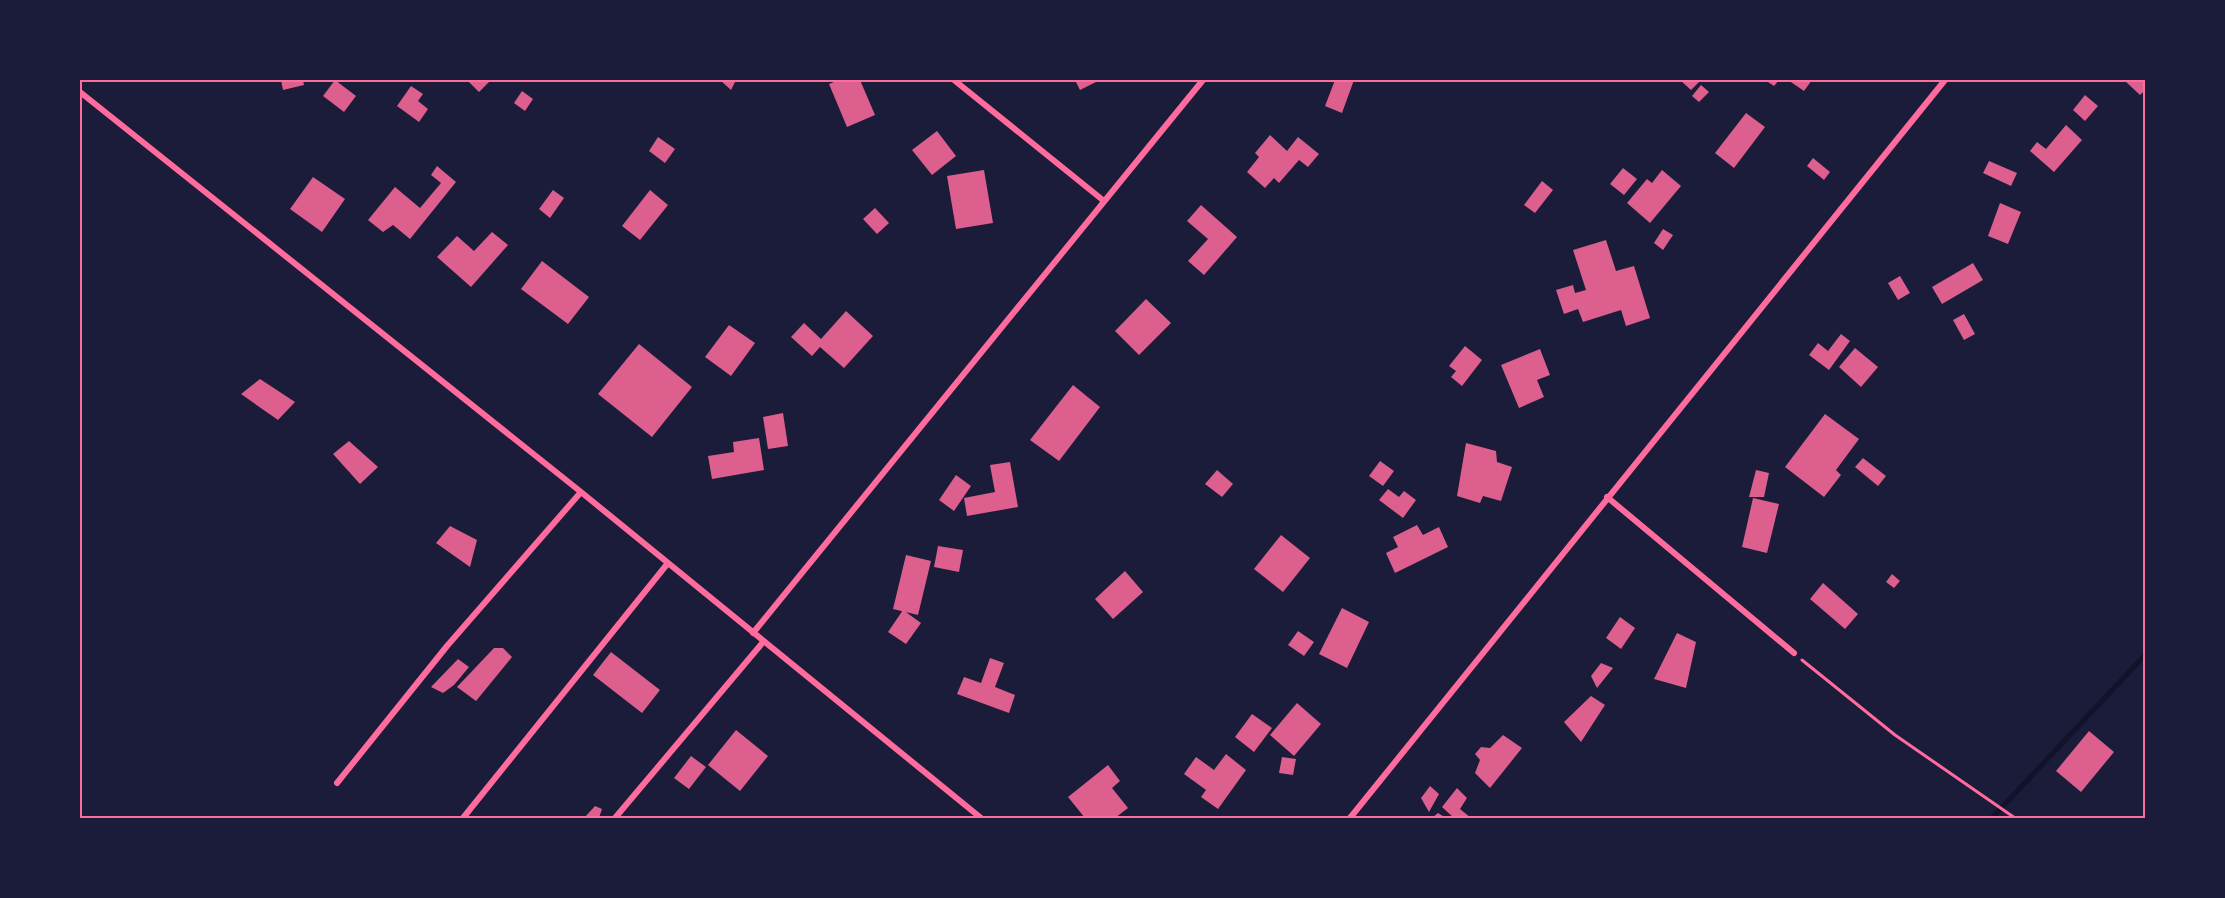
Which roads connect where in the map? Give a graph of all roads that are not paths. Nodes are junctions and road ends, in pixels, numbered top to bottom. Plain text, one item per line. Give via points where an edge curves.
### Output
1 (954, 80) edge
2 (1203, 80) edge
3 (1945, 80) edge
4 (80, 93) edge
5 (1104, 201) junction
6 (580, 492) junction
7 (1607, 497) junction
8 (668, 563) junction
9 (753, 633) junction
10 (764, 641) junction
11 (1794, 653) road end
12 (337, 783) dead end
13 (463, 819) edge
14 (615, 819) edge
15 (981, 819) edge
16 (1350, 819) edge

1 - 5 street
2 - 5 street
3 - 7 street
4 - 6 street
5 - 9 street
6 - 8 street
6 - 12 street via 447,646
7 - 11 street
7 - 16 street
8 - 9 street
8 - 13 street
9 - 10 street
10 - 14 street
10 - 15 street

